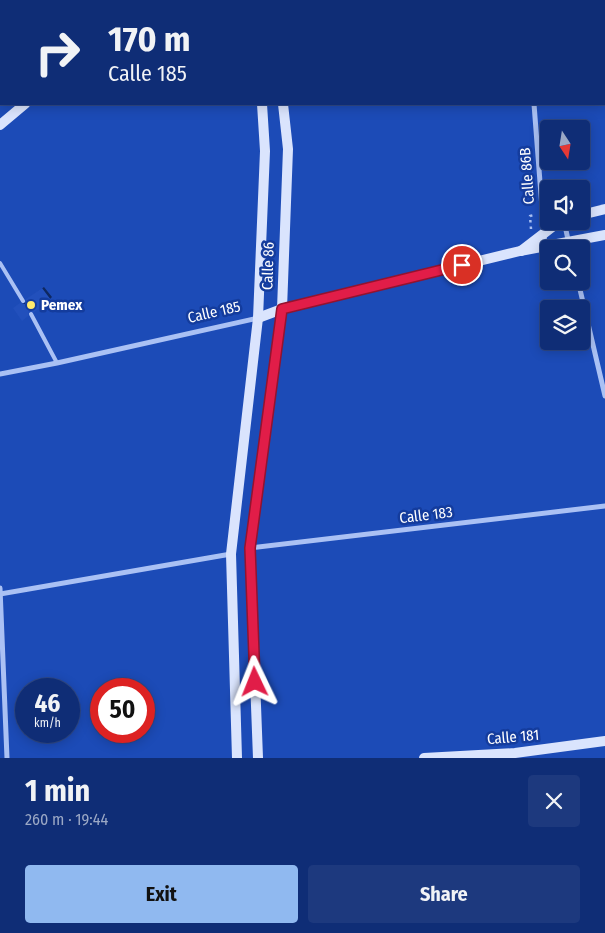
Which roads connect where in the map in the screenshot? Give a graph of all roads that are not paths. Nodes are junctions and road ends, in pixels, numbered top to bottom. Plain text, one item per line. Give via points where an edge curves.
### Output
1 (24, 105) edge
2 (262, 105) edge
3 (284, 105) edge
4 (534, 105) edge
5 (0, 125) edge
6 (605, 209) edge
7 (590, 213) edge
8 (549, 230) edge
9 (543, 234) junction
10 (605, 235) edge
11 (543, 240) edge
12 (589, 240) edge
13 (540, 248) edge
14 (520, 251) junction
15 (0, 263) edge
16 (580, 290) edge
17 (23, 301) dead end
18 (282, 309) junction
19 (31, 314) dead end
20 (258, 318) junction
21 (57, 363) junction
22 (0, 374) edge
23 (605, 396) edge
24 (605, 506) edge
25 (250, 548) junction
26 (232, 554) junction
27 (0, 588) edge
28 (0, 594) edge
29 (605, 741) edge
30 (515, 756) edge
31 (7, 758) edge
32 (237, 758) edge
33 (258, 758) edge
34 (424, 758) edge

1 - 5 main road
2 - 20 main road, Calle 86 via 265,151
3 - 18 main road, Calle 86 via 288,149
4 - 9 street, Calle 86B
6 - 7 main road
8 - 9 main road, Calle 185
9 - 11 street, Calle 86B
9 - 14 main road, Calle 185
10 - 12 main road, Calle 185
13 - 14 main road, Calle 185
14 - 18 main road, Calle 185
15 - 17 lane
16 - 23 street
18 - 20 main road, Calle 185
18 - 25 main road, Calle 86
19 - 21 lane
20 - 21 street, Calle 185
20 - 26 main road, Calle 86
21 - 22 street, Calle 185
24 - 25 street, Calle 183
25 - 33 main road, Calle 86
26 - 28 street
26 - 32 main road, Calle 86
27 - 28 street
28 - 31 street
29 - 30 main road, Calle 181
30 - 34 main road, Calle 181

